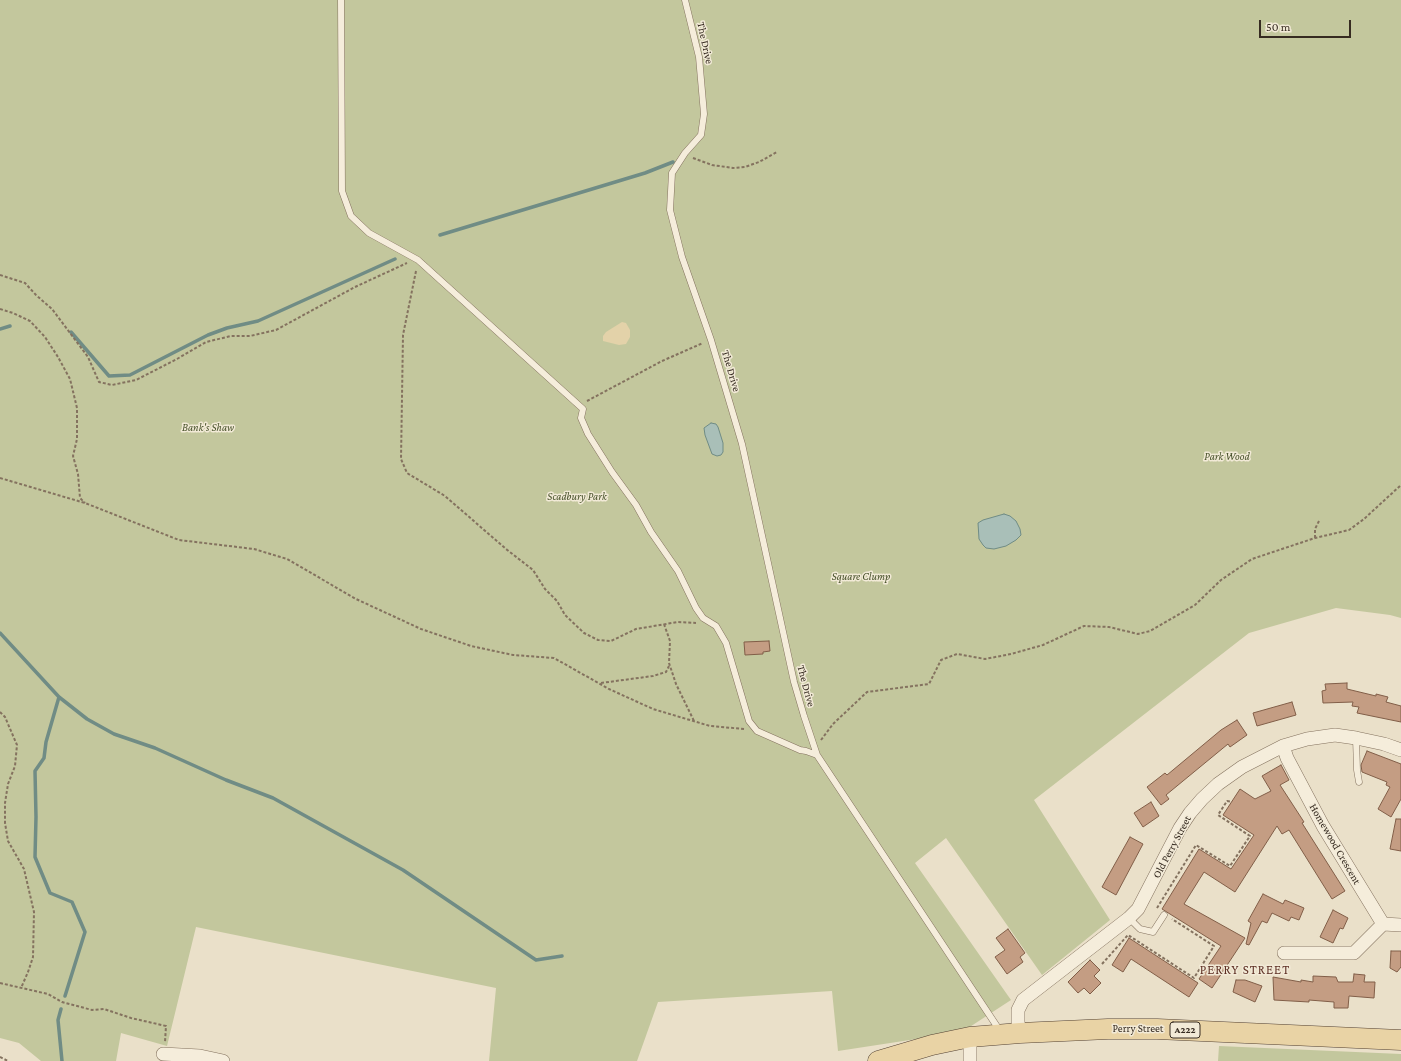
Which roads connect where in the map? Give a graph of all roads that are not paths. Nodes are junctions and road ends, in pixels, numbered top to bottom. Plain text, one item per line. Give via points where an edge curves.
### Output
1 (341, 0) edge
2 (685, 0) edge
3 (1356, 738) junction
4 (1283, 746) junction
5 (1401, 750) edge
6 (816, 753) junction
7 (1359, 782) dead end
8 (1164, 915) road end
9 (1129, 918) junction
10 (1383, 924) junction
11 (1401, 925) edge
12 (1284, 953) dead end
13 (1011, 1033) junction
14 (970, 1038) junction
15 (1401, 1040) edge
16 (163, 1054) road end
17 (223, 1061) edge
18 (878, 1061) edge
19 (970, 1061) edge

1 - 6 lane via 342,191 351,216 369,233 418,260 580,405 583,409 581,418 588,434 678,571 696,608 703,618 716,626 726,643 749,721 757,731 800,750
2 - 6 lane, The Drive via 699,57 704,114 701,135 672,173 670,210 682,257 712,340 742,444 794,682
3 - 4 street, Old Perry Street via 1335,735 1307,738
3 - 5 street, Old Perry Street
3 - 7 lane
4 - 9 street, Old Perry Street via 1242,767 1202,799 1180,828 1144,899
4 - 10 street, Homewood Crescent via 1323,826
6 - 13 lane, The Drive
8 - 9 lane via 1153,932 1140,929
9 - 13 street, Old Perry Street via 1023,1000 1018,1010 1018,1022
10 - 11 street
10 - 12 street via 1354,953
13 - 14 main road, Perry Street / A222
13 - 15 main road, Perry Street / A222 via 1157,1029
14 - 18 main road, Perry Street / A222 via 932,1045
14 - 19 street
16 - 17 street via 200,1056

